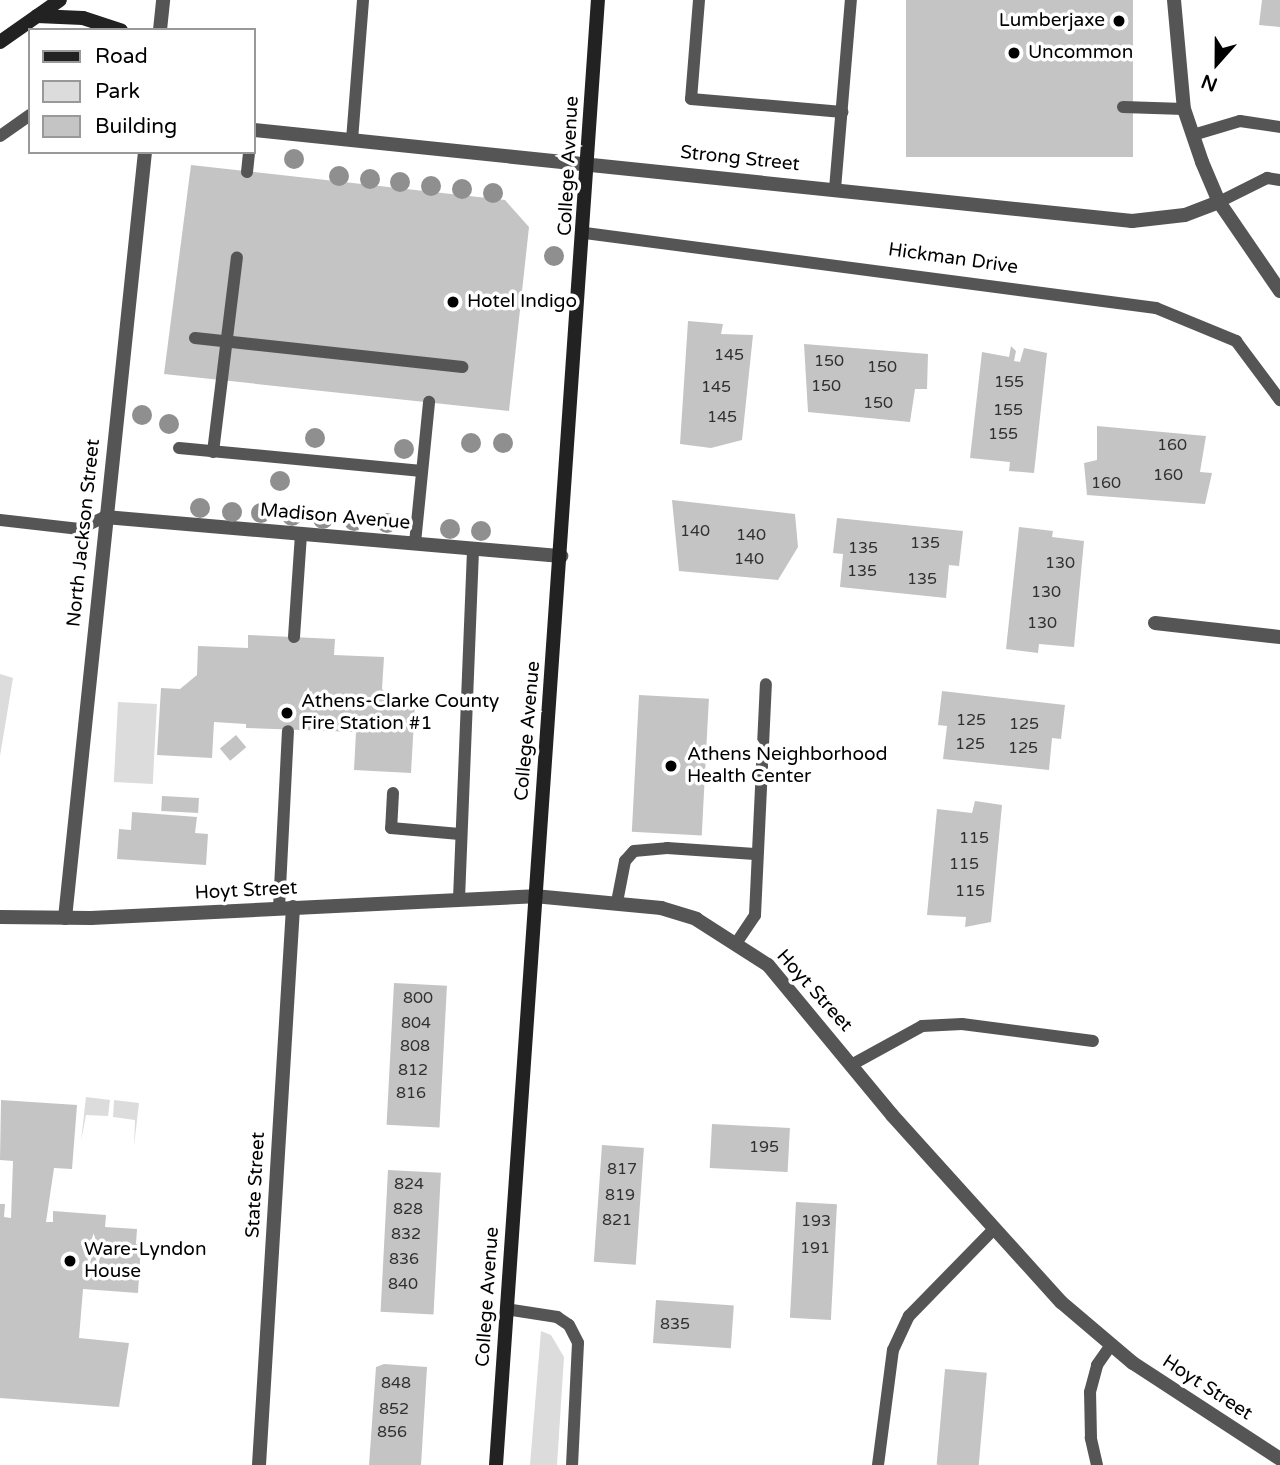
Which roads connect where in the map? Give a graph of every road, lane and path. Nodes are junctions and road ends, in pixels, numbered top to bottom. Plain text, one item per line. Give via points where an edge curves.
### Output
1 (60, 0) edge
2 (163, 0) edge
3 (363, 0) edge
4 (598, 0) edge
5 (699, 0) edge
6 (851, 0) edge
7 (1174, 0) edge
8 (37, 16) junction
9 (115, 28) edge
10 (160, 28) edge
11 (0, 42) edge
12 (1123, 107) dead end
13 (1184, 109) junction
14 (842, 112) junction
15 (28, 116) edge
16 (1280, 127) edge
17 (256, 130) edge
18 (1193, 135) junction
19 (0, 136) edge
20 (352, 140) junction
21 (145, 154) edge
22 (249, 154) edge
23 (587, 163) junction
24 (247, 172) dead end
25 (1280, 180) edge
26 (835, 189) junction
27 (1219, 202) junction
28 (585, 233) junction
29 (237, 257) dead end
30 (1280, 291) edge
31 (195, 338) dead end
32 (227, 342) junction
33 (462, 367) dead end
34 (1280, 400) edge
35 (429, 402) dead end
36 (179, 448) dead end
37 (213, 452) junction
38 (422, 471) junction
39 (105, 517) junction
40 (0, 520) edge
41 (301, 534) junction
42 (415, 544) junction
43 (473, 549) junction
44 (561, 556) junction
45 (1155, 623) dead end
46 (294, 637) dead end
47 (1280, 637) edge
48 (766, 684) dead end
49 (288, 731) dead end
50 (393, 793) dead end
51 (460, 834) junction
52 (755, 854) junction
53 (534, 896) junction
54 (459, 899) junction
55 (617, 902) junction
56 (286, 908) junction
57 (0, 917) edge
58 (65, 918) junction
59 (737, 942) junction
60 (1093, 1041) dead end
61 (853, 1065) junction
62 (993, 1230) junction
63 (506, 1309) junction
64 (1111, 1345) junction
65 (1280, 1459) edge
66 (259, 1465) edge
67 (496, 1465) edge
68 (572, 1465) edge
69 (878, 1465) edge
70 (1097, 1465) edge

1 - 8 street
2 - 10 street
3 - 20 lane
4 - 23 street, College Avenue
5 - 14 lane via 691,99
6 - 14 lane
7 - 13 street
8 - 9 street via 83,18
8 - 11 street
12 - 13 lane
13 - 18 street
14 - 26 lane
15 - 19 lane
16 - 18 lane via 1240,121
17 - 20 street, Strong Street
18 - 27 street
20 - 23 street, Strong Street
21 - 39 street, North Jackson Street
22 - 24 lane
23 - 26 street, Strong Street
23 - 28 street, College Avenue
25 - 27 lane via 1267,178
26 - 27 street, Strong Street via 1132,221 1185,215
27 - 30 street
28 - 34 lane, Hickman Drive via 1156,307 1236,341
28 - 44 street, College Avenue
29 - 32 lane
31 - 32 lane
32 - 33 lane
32 - 37 lane
35 - 38 lane
36 - 37 lane
37 - 38 lane
38 - 42 lane
39 - 40 lane via 79,529
39 - 41 street, Madison Avenue
39 - 58 street, North Jackson Street
41 - 42 street, Madison Avenue
41 - 46 lane
42 - 43 street, Madison Avenue
43 - 44 street, Madison Avenue
43 - 51 lane
44 - 53 street, College Avenue
45 - 47 street
48 - 52 lane
49 - 56 lane
50 - 51 lane via 391,828
51 - 54 lane
52 - 55 lane via 667,848 634,851 625,861
52 - 59 lane via 755,915
53 - 54 street, Hoyt Street
53 - 55 street, Hoyt Street
53 - 63 street, College Avenue
54 - 56 street, Hoyt Street
55 - 59 street, Hoyt Street via 696,919
56 - 58 street, Hoyt Street
56 - 66 street, State Street
57 - 58 street, Hoyt Street
59 - 61 street, Hoyt Street via 768,965
60 - 61 lane via 962,1024 922,1026
61 - 62 street, Hoyt Street
62 - 64 street, Hoyt Street via 1061,1302
62 - 69 lane via 909,1316 892,1350
63 - 67 street, College Avenue
63 - 68 lane via 557,1317 569,1325 578,1342
64 - 65 street, Hoyt Street
64 - 70 lane via 1097,1365 1090,1392

